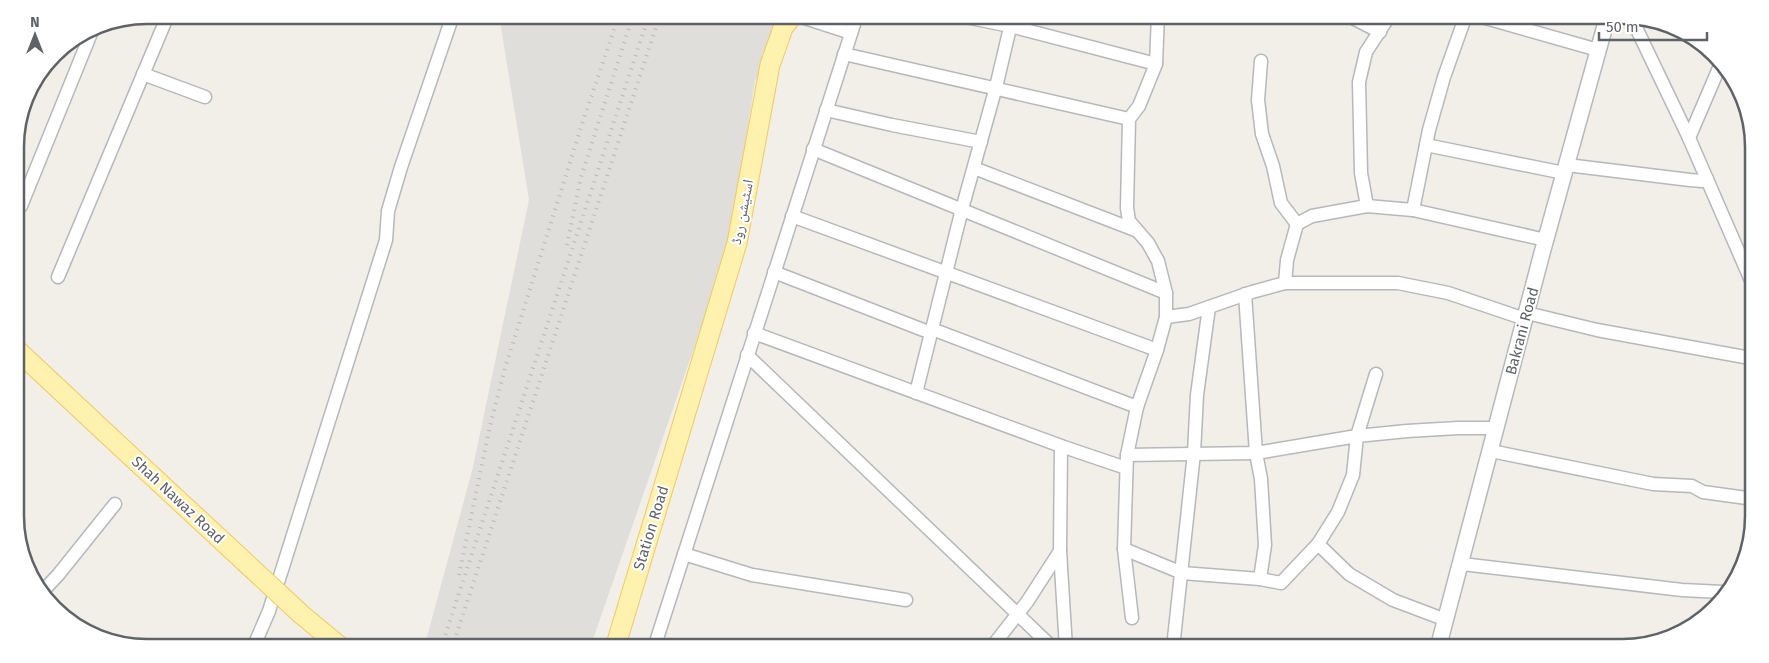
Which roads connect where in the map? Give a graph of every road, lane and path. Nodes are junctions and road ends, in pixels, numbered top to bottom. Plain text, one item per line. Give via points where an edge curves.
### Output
1 (164, 24) edge
2 (450, 24) edge
3 (787, 24) edge
4 (823, 24) edge
5 (854, 24) edge
6 (1010, 24) edge
7 (1021, 24) edge
8 (1158, 24) edge
9 (1364, 24) edge
10 (1385, 24) edge
11 (1463, 24) edge
12 (1507, 24) edge
13 (1605, 24) edge
14 (1635, 25) edge
15 (1380, 32) junction
16 (851, 33) junction
17 (89, 38) edge
18 (1598, 50) junction
19 (844, 54) junction
20 (1261, 61) dead end
21 (1156, 64) junction
22 (1718, 70) edge
23 (144, 74) junction
24 (996, 88) junction
25 (205, 97) dead end
26 (826, 110) junction
27 (1129, 119) junction
28 (1689, 138) junction
29 (981, 142) junction
30 (1426, 145) junction
31 (813, 149) junction
32 (974, 168) junction
33 (1566, 169) junction
34 (1707, 180) junction
35 (24, 199) edge
36 (1367, 206) junction
37 (962, 209) junction
38 (1414, 210) junction
39 (792, 216) junction
40 (1296, 224) junction
41 (1135, 230) junction
42 (1546, 240) junction
43 (1745, 267) edge
44 (774, 272) junction
45 (946, 273) junction
46 (58, 276) dead end
47 (1285, 283) junction
48 (1166, 293) junction
49 (1244, 294) junction
50 (1209, 307) junction
51 (1526, 316) junction
52 (1166, 317) junction
53 (932, 331) junction
54 (754, 333) junction
55 (1157, 350) junction
56 (748, 355) junction
57 (24, 356) edge
58 (1745, 356) edge
59 (1376, 374) dead end
60 (916, 393) junction
61 (1137, 406) junction
62 (688, 408) joint
63 (1497, 428) junction
64 (1357, 436) junction
65 (1061, 446) junction
66 (1491, 452) junction
67 (1194, 453) junction
68 (1256, 453) junction
69 (1127, 455) junction
70 (1126, 468) junction
71 (1745, 498) edge
72 (115, 504) dead end
73 (1318, 544) junction
74 (1124, 548) junction
75 (1060, 551) junction
76 (684, 554) junction
77 (1462, 564) junction
78 (1182, 573) junction
79 (1260, 579) junction
80 (46, 588) edge
81 (1719, 592) edge
82 (906, 600) dead end
83 (1017, 614) junction
84 (1132, 618) dead end
85 (1446, 620) junction
86 (257, 639) edge
87 (331, 639) edge
88 (618, 639) edge
89 (657, 639) edge
90 (998, 639) edge
91 (1043, 639) edge
92 (1065, 639) edge
93 (1174, 639) edge
94 (1441, 639) edge

1 - 23 street
2 - 86 street via 388,211 386,240
3 - 62 main road, اسٹیشن روڈ via 770,65 737,243
4 - 16 street
5 - 16 street
6 - 24 street
7 - 21 street
8 - 21 street
9 - 15 street
10 - 15 street
11 - 30 street via 1444,77
12 - 18 street
13 - 18 street, Bakrani Road
14 - 28 street
15 - 36 street via 1366,52 1359,82 1362,173
16 - 19 street
17 - 35 street
18 - 33 street, Bakrani Road
19 - 24 street
19 - 26 street
20 - 40 street via 1258,100 1262,134 1281,203
21 - 27 street via 1139,106
22 - 28 street
23 - 25 street
23 - 46 street
24 - 27 street
24 - 29 street
26 - 29 street
26 - 31 street
27 - 41 street via 1127,208 1129,221
28 - 34 street
29 - 32 street
30 - 33 street
30 - 38 street
31 - 37 street
31 - 39 street
32 - 37 street
32 - 41 street
33 - 34 street
33 - 42 street, Bakrani Road
34 - 43 street
36 - 38 street
36 - 40 street via 1312,216
37 - 45 street
37 - 48 street
38 - 42 street
39 - 44 street
39 - 45 street
40 - 47 street
41 - 48 street via 1148,243 1158,262
42 - 51 street, Bakrani Road
44 - 53 street
44 - 54 street
45 - 53 street
45 - 55 street
47 - 49 street
47 - 51 street via 1398,283 1448,292
48 - 52 street
49 - 50 street
49 - 68 street
50 - 52 street
50 - 67 street
51 - 58 street
51 - 63 street, Bakrani Road
52 - 55 street
53 - 60 street
53 - 61 street
54 - 56 street
54 - 60 street
55 - 61 street
56 - 76 street
56 - 83 street
57 - 87 main road, Shah Nawaz Road, bridge
59 - 64 street
60 - 65 street
61 - 69 street
62 - 88 main road, Station Road
63 - 64 street via 1449,428
63 - 66 street, Bakrani Road
64 - 68 street
64 - 73 street via 1353,475 1338,512
65 - 70 street
65 - 75 street
66 - 71 street via 1653,484 1692,486 1703,492
66 - 77 street, Bakrani Road
67 - 68 street
67 - 69 street
67 - 78 street
68 - 79 street via 1265,545
69 - 70 street
70 - 74 street
72 - 80 street
73 - 79 street via 1281,583
73 - 85 street via 1349,574 1393,600
74 - 78 street
74 - 84 street
75 - 83 street
75 - 92 street
76 - 82 street via 752,575
76 - 89 street
77 - 81 street
77 - 85 street, Bakrani Road
78 - 79 street
78 - 93 street
83 - 90 street
83 - 91 street
85 - 94 street, Bakrani Road

